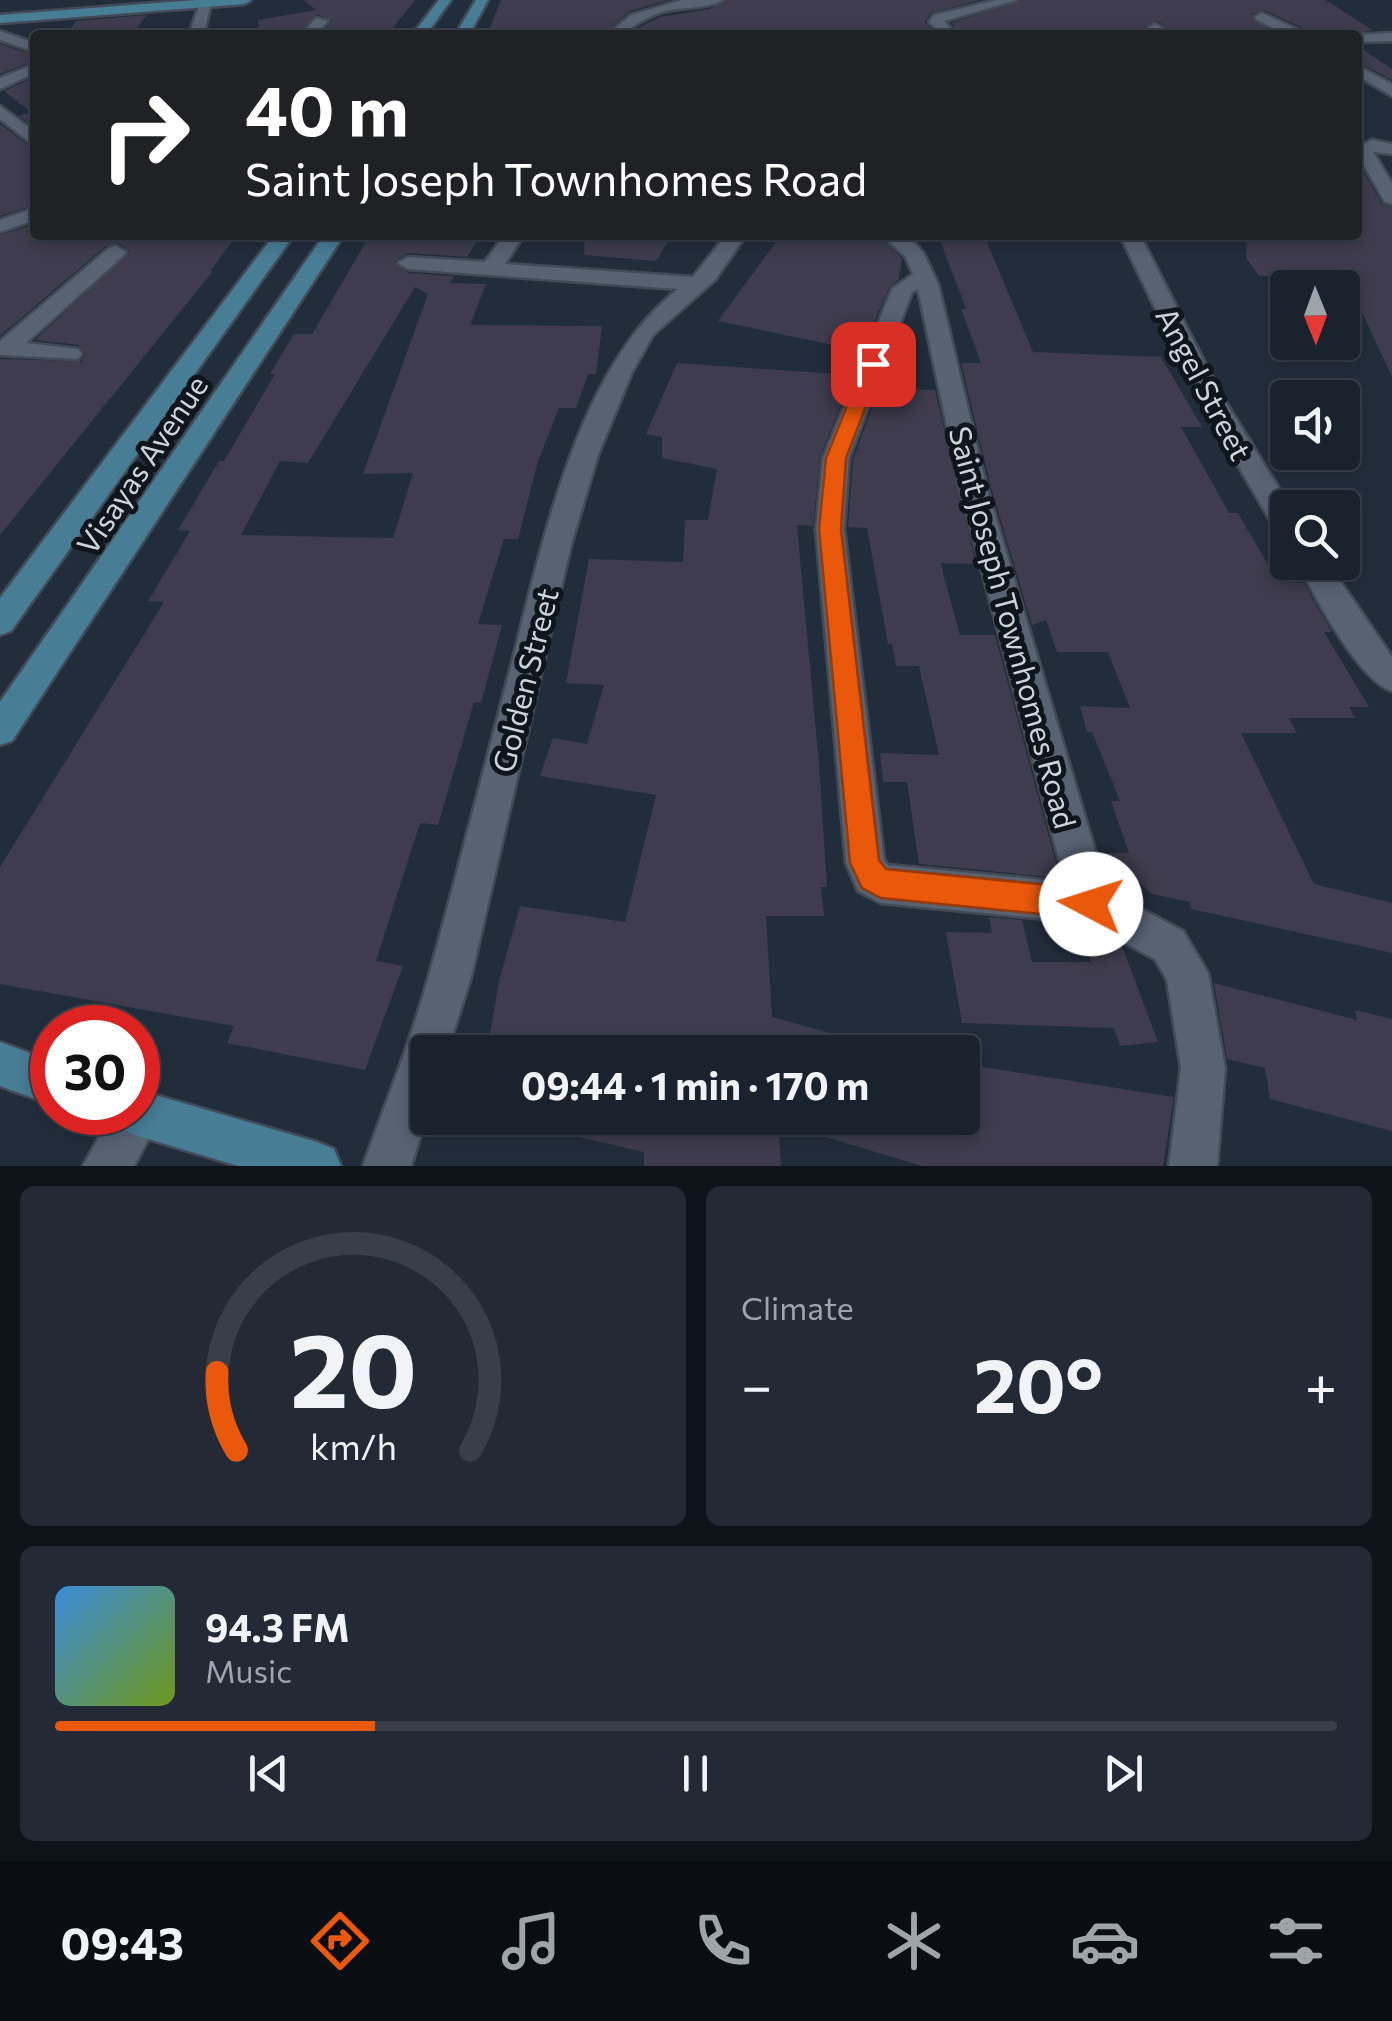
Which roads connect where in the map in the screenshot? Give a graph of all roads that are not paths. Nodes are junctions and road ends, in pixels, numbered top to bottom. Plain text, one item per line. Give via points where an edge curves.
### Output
1 (110, 0) edge
2 (245, 0) edge
3 (718, 0) edge
4 (1011, 0) edge
5 (444, 1) edge
6 (482, 2) edge
7 (205, 3) junction
8 (0, 8) edge
9 (1262, 17) dead end
10 (0, 19) edge
11 (322, 21) dead end
12 (198, 29) dead end
13 (313, 30) edge
14 (423, 30) edge
15 (465, 30) edge
16 (619, 30) edge
17 (943, 30) edge
18 (1288, 30) edge
19 (0, 35) edge
20 (1362, 38) edge
21 (1392, 38) edge
22 (30, 46) edge
23 (30, 70) edge
24 (1362, 73) edge
25 (0, 84) edge
26 (1392, 92) edge
27 (1362, 95) edge
28 (0, 111) edge
29 (30, 137) edge
30 (1392, 150) edge
31 (1392, 198) edge
32 (30, 216) edge
33 (0, 226) edge
34 (280, 240) edge
35 (331, 240) edge
36 (511, 240) edge
37 (732, 240) edge
38 (902, 240) edge
39 (1132, 240) edge
40 (116, 252) dead end
41 (408, 263) dead end
42 (491, 269) junction
43 (924, 276) junction
44 (699, 284) junction
45 (3, 348) edge
46 (70, 354) dead end
47 (172, 390) junction
48 (230, 391) junction
49 (1270, 496) edge
50 (1322, 580) edge
51 (0, 622) edge
52 (1355, 632) junction
53 (1392, 640) edge
54 (1392, 678) edge
55 (0, 730) edge
56 (1091, 904) junction
57 (0, 1064) edge
58 (30, 1075) edge
59 (160, 1120) edge
60 (125, 1135) edge
61 (107, 1166) edge
62 (317, 1166) edge
63 (387, 1166) edge
64 (1193, 1166) edge

1 - 8 main road
2 - 7 main road
3 - 16 street via 654,10
4 - 17 street via 939,18
5 - 14 main road
6 - 15 main road
7 - 10 main road
7 - 12 street
9 - 18 street
11 - 13 street
19 - 22 street
20 - 21 street
23 - 25 street
24 - 26 street
26 - 27 street
28 - 29 street
30 - 31 street via 1372,145 1364,152
32 - 33 street
34 - 47 main road, Visayas Avenue
35 - 48 main road, Visayas Avenue
36 - 42 street
37 - 44 street, Golden Street
38 - 43 street, Saint Joseph Townhomes Road via 910,244
39 - 49 street, Angel Street via 1207,392
40 - 45 street
41 - 42 street
42 - 44 street
43 - 56 street, Saint Joseph Townhomes Road
43 - 56 street via 903,289 836,458 830,529 865,863 881,884
44 - 63 street, Golden Street via 644,332 585,455 450,977
45 - 46 street
47 - 48 main road
47 - 51 main road, Visayas Avenue
48 - 55 main road, Visayas Avenue
50 - 52 street
52 - 53 street
52 - 54 street
56 - 64 street via 1169,945 1187,973 1203,1068
57 - 58 main road
59 - 62 main road
60 - 61 street

